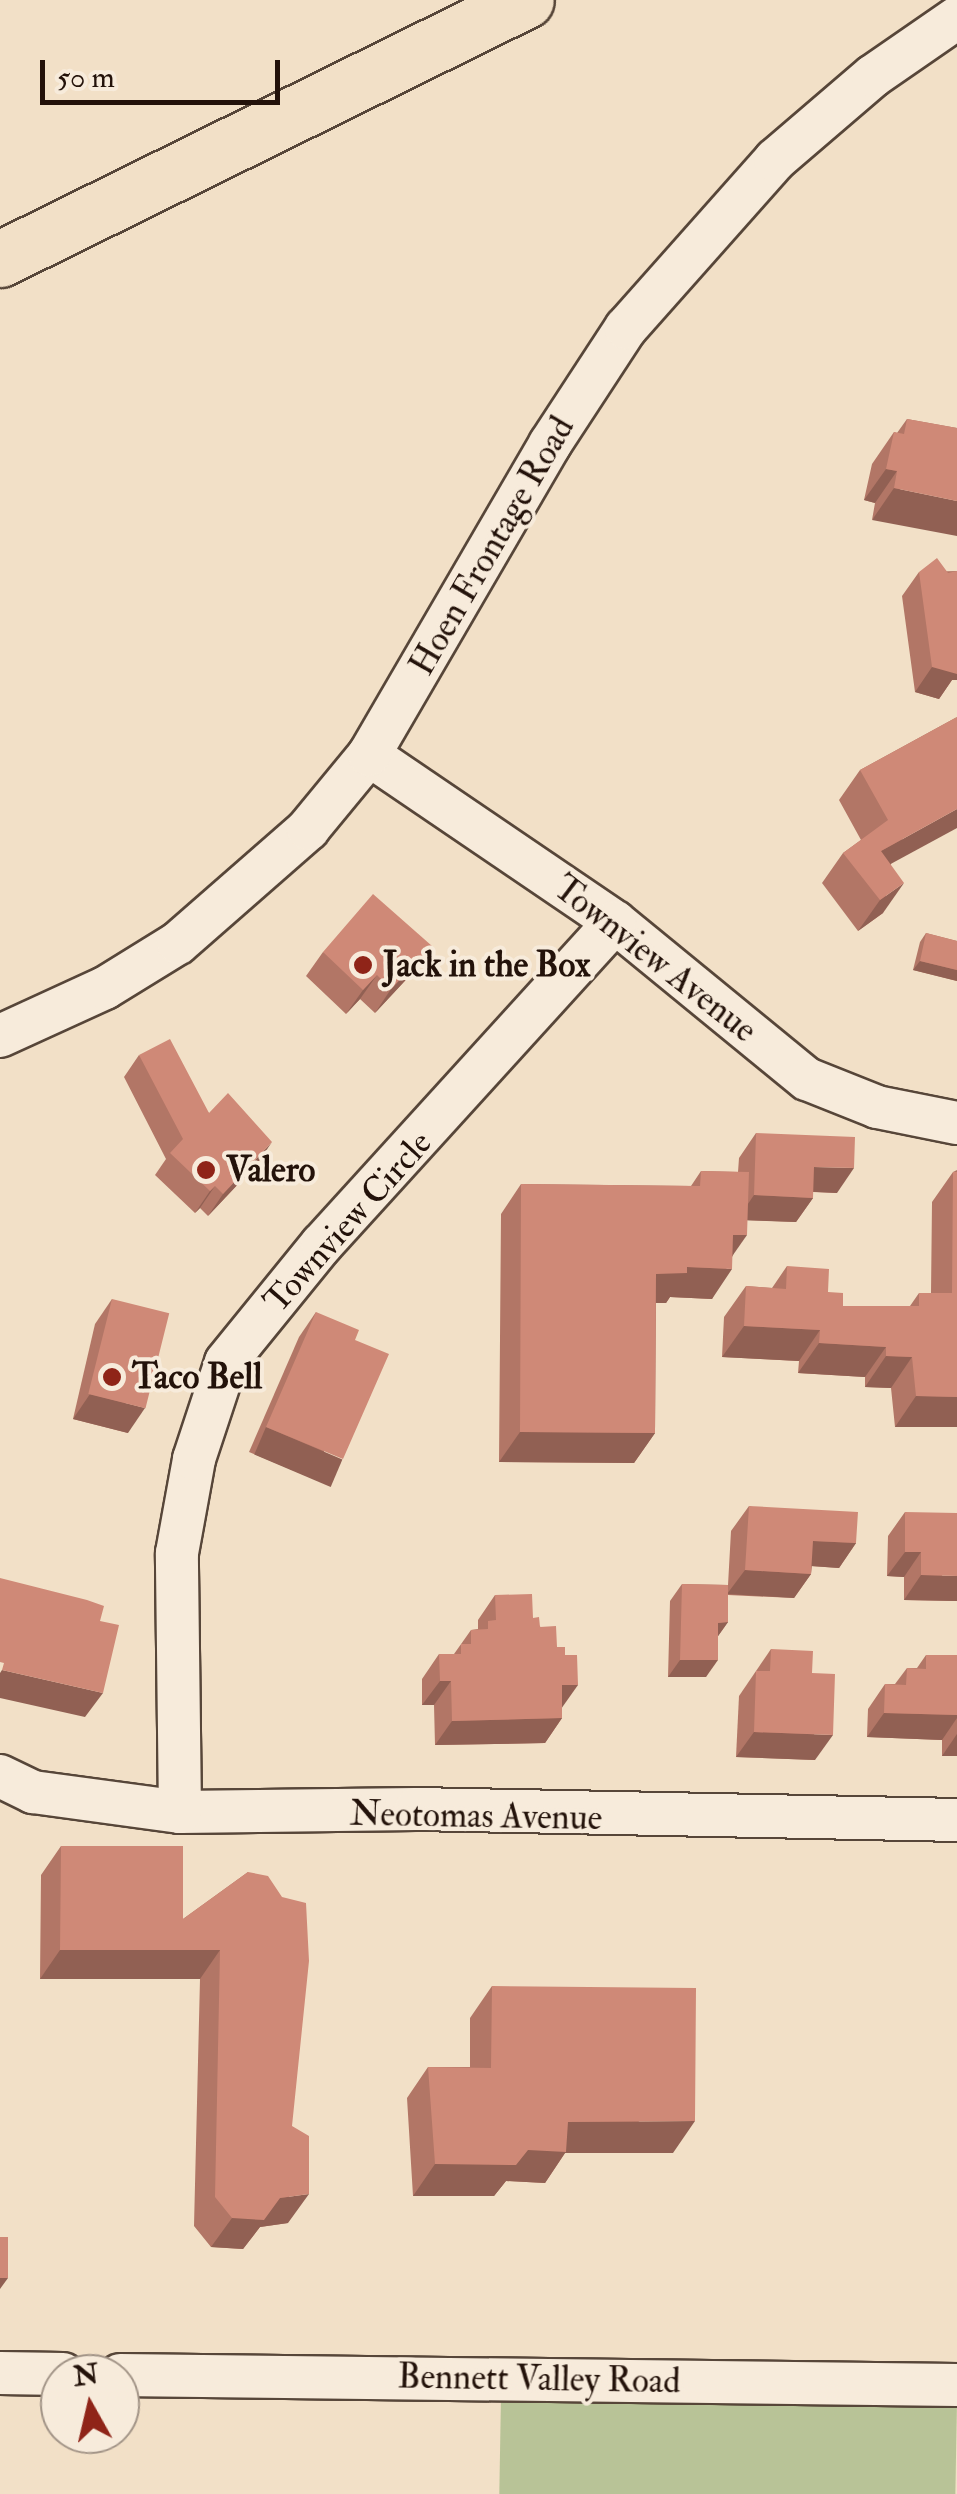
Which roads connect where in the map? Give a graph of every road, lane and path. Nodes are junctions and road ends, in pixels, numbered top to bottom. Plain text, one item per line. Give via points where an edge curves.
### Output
1 (526, 0) edge
2 (957, 18) edge
3 (0, 260) edge
4 (369, 755) junction
5 (615, 922) junction
6 (0, 1036) edge
7 (957, 1123) edge
8 (0, 1776) edge
9 (180, 1812) junction
10 (957, 1820) edge
11 (0, 2374) edge
12 (40, 2374) edge
13 (140, 2374) edge
14 (957, 2386) edge

1 - 3 highway
2 - 4 street, Hoen Frontage Road via 796,141 636,316 558,430
4 - 5 street, Townview Avenue
4 - 6 street, Hoen Frontage Road via 278,860 178,943 105,988
5 - 7 street, Townview Avenue via 807,1079 876,1107
5 - 9 street, Townview Circle via 322,1244 226,1362 194,1459 177,1553
8 - 9 street, Neotomas Avenue via 33,1792
9 - 10 street, Neotomas Avenue via 416,1809
11 - 12 street
13 - 14 street, Bennett Valley Road

